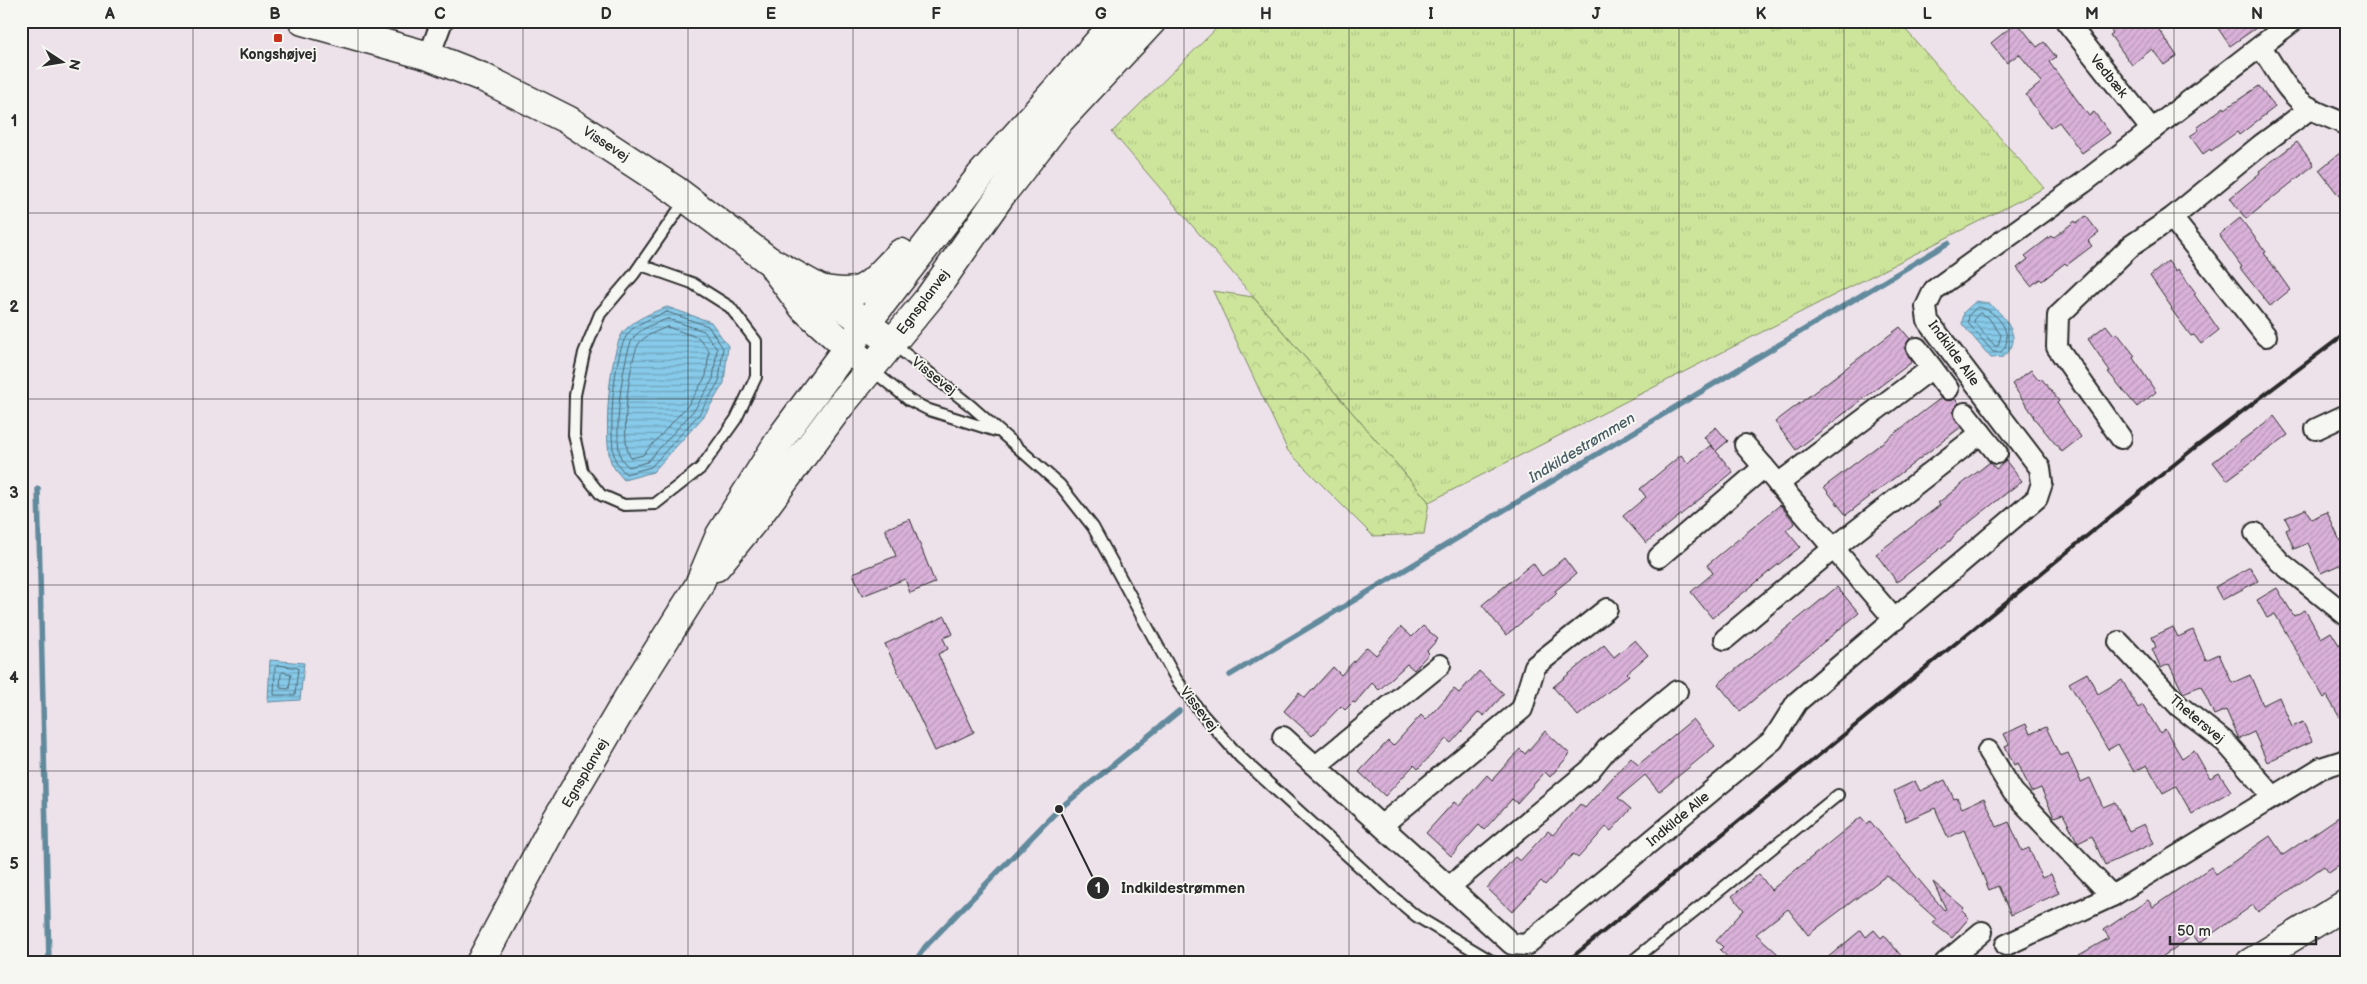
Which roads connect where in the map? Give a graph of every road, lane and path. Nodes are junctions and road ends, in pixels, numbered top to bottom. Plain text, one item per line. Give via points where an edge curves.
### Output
1 (304, 21) edge
2 (442, 21) edge
3 (1117, 21) edge
4 (1152, 21) edge
5 (2066, 21) edge
6 (2293, 21) edge
7 (2261, 47) junction
8 (429, 56) junction
9 (2310, 108) junction
10 (2346, 125) edge
11 (2152, 130) junction
12 (981, 175) junction
13 (687, 199) junction
14 (2172, 218) junction
15 (768, 260) junction
16 (640, 265) junction
17 (820, 289) junction
18 (866, 323) junction
19 (2266, 336) dead end
20 (892, 343) junction
21 (1917, 348) dead end
22 (859, 358) junction
23 (1932, 368) junction
24 (1948, 389) dead end
25 (1965, 413) dead end
26 (2346, 415) edge
27 (2316, 430) dead end
28 (997, 431) junction
29 (1981, 433) junction
30 (2121, 438) dead end
31 (1745, 445) dead end
32 (1997, 453) dead end
33 (1764, 467) junction
34 (1778, 484) junction
35 (2255, 533) dead end
36 (1834, 548) junction
37 (1659, 557) dead end
38 (698, 587) junction
39 (1607, 609) dead end
40 (2346, 615) edge
41 (1895, 620) junction
42 (1725, 639) dead end
43 (2119, 642) dead end
44 (1440, 665) dead end
45 (1676, 691) dead end
46 (1283, 737) dead end
47 (1988, 751) dead end
48 (2346, 760) edge
49 (1316, 766) junction
50 (1838, 795) dead end
51 (2273, 796) junction
52 (1382, 825) junction
53 (1449, 887) junction
54 (2112, 896) junction
55 (2346, 904) edge
56 (1982, 932) dead end
57 (2006, 945) dead end
58 (480, 963) edge
59 (1495, 963) edge
60 (1630, 963) edge
61 (1945, 963) edge
62 (2250, 963) edge

1 - 8 main road, Vissevej
2 - 8 street
3 - 12 main road, Egnsplanvej
4 - 20 main road, Egnsplanvej via 1054,128
5 - 11 street, Vedbæk
6 - 7 street, Indkilde Alle
7 - 9 street via 2290,89
7 - 11 street, Indkilde Alle
8 - 13 main road, Vissevej via 500,85 568,120
9 - 10 street
9 - 14 street
11 - 41 street, Indkilde Alle via 1934,290 1926,307 1928,321 2040,468 2042,483 2037,498
12 - 17 main road via 863,290 850,293
12 - 18 main road, Egnsplanvej
13 - 15 main road, Vissevej
13 - 16 lane
14 - 19 street
14 - 30 street via 2132,245 2058,316 2057,347
15 - 17 main road, Vissevej
15 - 22 main road, Vissevej via 804,307
16 - 16 lane via 600,314 584,353 575,395 574,435 582,471 601,495 624,505 655,504 700,468 736,419 756,377 756,342 730,307 692,283
17 - 18 main road, Vissevej
18 - 20 main road, Vissevej
18 - 22 main road, Egnsplanvej
20 - 22 main road, Egnsplanvej
20 - 28 lane, Vissevej
21 - 23 street, Indkilde Alle
22 - 28 lane, Vissevej via 909,400 929,410
22 - 38 main road, Egnsplanvej via 762,512
22 - 38 main road, Egnsplanvej via 783,435 720,535
23 - 24 street, Indkilde Alle
23 - 34 street, Indkilde Alle
25 - 29 street
26 - 27 street
28 - 59 lane, Vissevej via 1060,485 1093,526 1172,672 1240,757 1416,916
29 - 32 street
29 - 36 street
31 - 33 street
33 - 34 street
33 - 37 street
34 - 36 street
35 - 40 street via 2280,562
36 - 41 street
36 - 42 street
38 - 58 main road, Egnsplanvej via 554,824
39 - 52 street via 1535,666 1522,710
41 - 53 street, Indkilde Alle via 1797,702 1773,740 1526,945 1512,944
43 - 51 street, Thetersvej via 2179,706 2225,742
44 - 49 street
45 - 53 street via 1607,748 1590,770
46 - 49 street, Indkilde Alle
47 - 54 street via 2013,792
48 - 51 street via 2321,768
49 - 52 street, Indkilde Alle
50 - 60 lane
51 - 54 street
52 - 53 street, Indkilde Alle
54 - 57 street
55 - 62 main road
56 - 61 street

